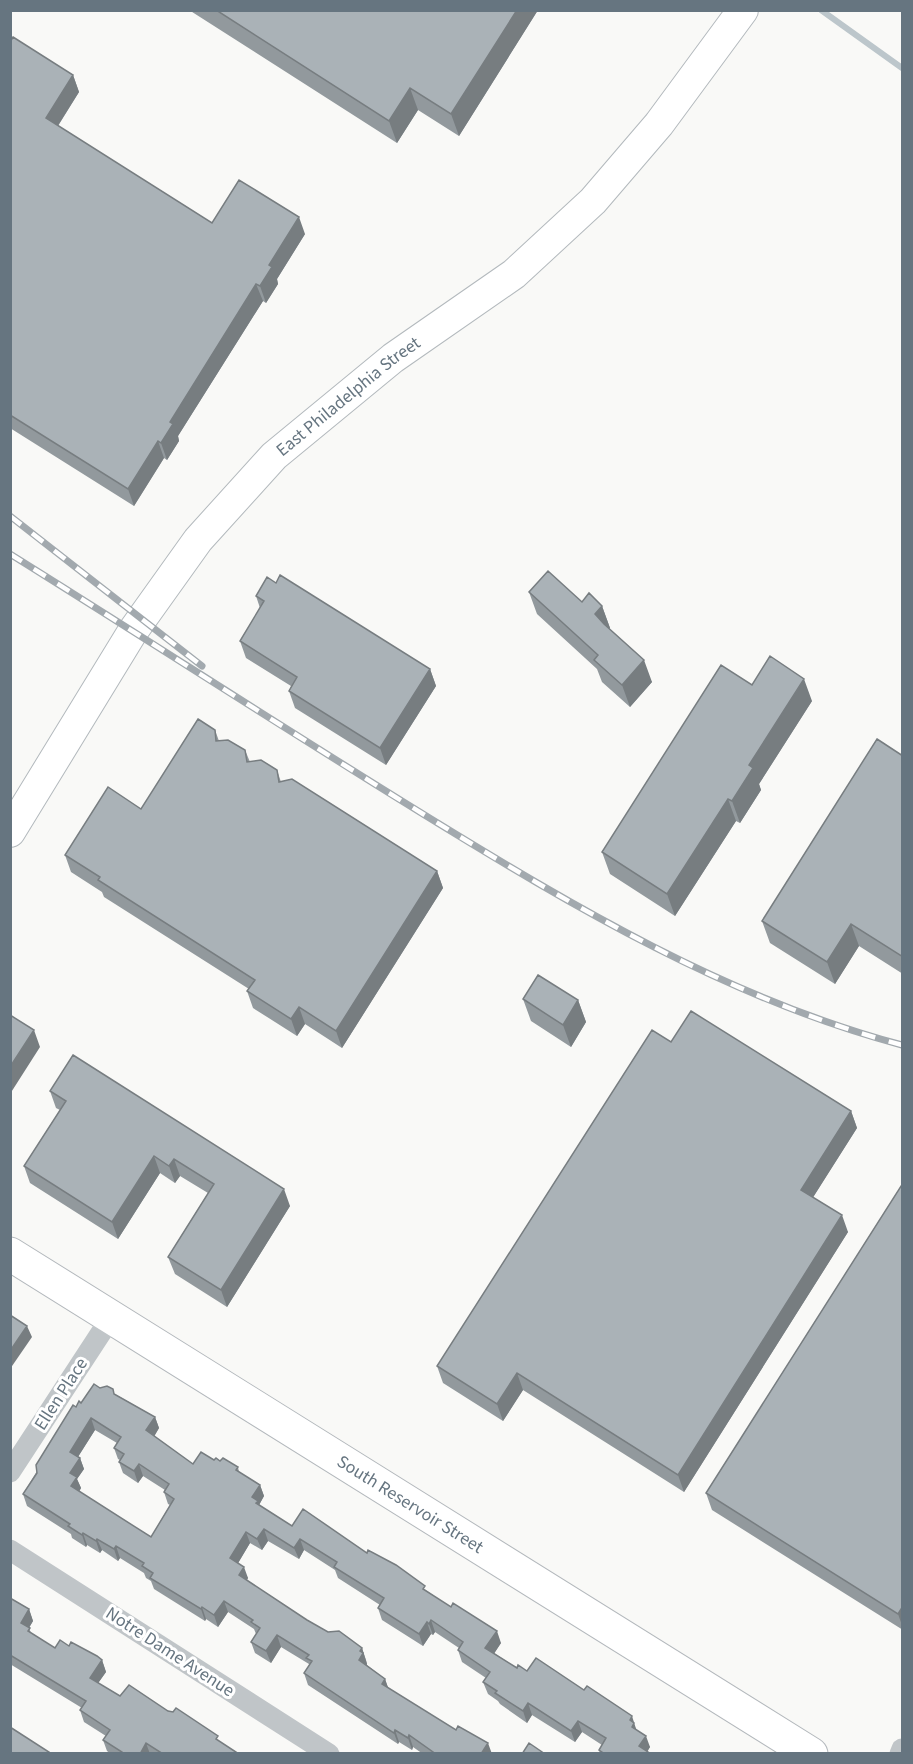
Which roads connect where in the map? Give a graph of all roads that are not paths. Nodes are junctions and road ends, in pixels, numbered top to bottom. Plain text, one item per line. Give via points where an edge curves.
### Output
1 (743, 10) edge
2 (10, 832) edge
3 (10, 1254) edge
4 (112, 1316) junction
5 (10, 1472) edge
6 (10, 1550) edge
7 (903, 1749) edge
8 (329, 1754) edge
9 (811, 1754) edge
10 (900, 1754) edge

1 - 2 street, East Philadelphia Street via 659,124 593,201 514,274 393,358 274,456 198,540 133,631
3 - 4 main road, South Reservoir Street
4 - 5 street, Ellen Place
4 - 9 main road, South Reservoir Street
6 - 8 street, Notre Dame Avenue
7 - 10 street

